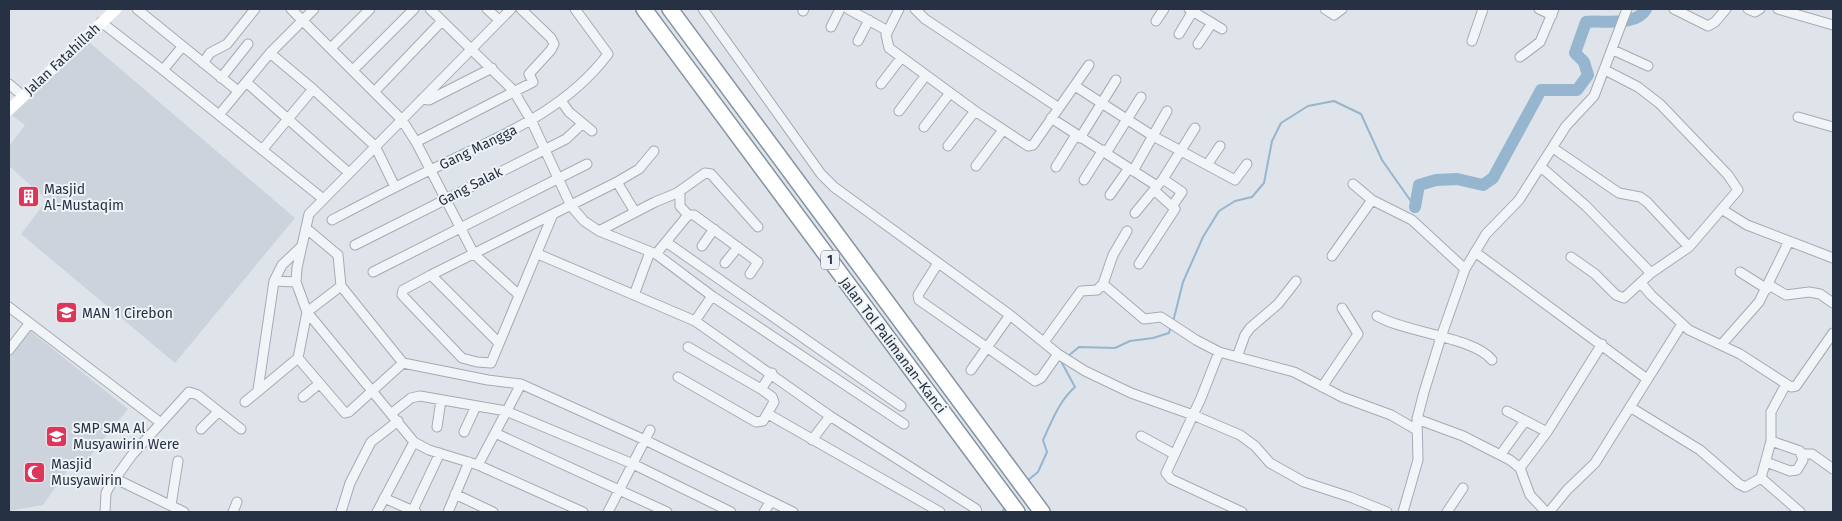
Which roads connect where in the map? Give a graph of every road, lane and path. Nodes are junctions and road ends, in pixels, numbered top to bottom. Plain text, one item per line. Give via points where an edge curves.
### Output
1 (116, 9) edge
2 (136, 9) edge
3 (255, 9) edge
4 (291, 9) edge
5 (314, 9) edge
6 (370, 9) edge
7 (414, 9) edge
8 (430, 9) edge
9 (487, 9) edge
10 (511, 9) edge
11 (521, 9) edge
12 (576, 9) edge
13 (644, 9) edge
14 (670, 9) edge
15 (703, 9) edge
16 (840, 9) edge
17 (848, 9) edge
18 (899, 9) edge
19 (915, 9) edge
20 (1164, 9) edge
21 (1325, 9) edge
22 (1342, 9) edge
23 (1482, 9) edge
24 (1539, 9) edge
25 (1674, 9) edge
26 (1726, 9) edge
27 (1748, 9) edge
28 (1760, 9) edge
29 (1778, 9) edge
30 (1191, 10) edge
31 (1553, 12) edge
32 (1626, 12) edge
33 (499, 20) junction
34 (869, 20) junction
35 (302, 21) junction
36 (442, 21) junction
37 (1156, 21) dead end
38 (101, 22) junction
39 (1212, 23) junction
40 (1833, 25) edge
41 (831, 27) dead end
42 (1222, 29) dead end
43 (888, 30) junction
44 (1179, 34) dead end
45 (858, 41) dead end
46 (1472, 41) dead end
47 (248, 44) dead end
48 (1198, 44) dead end
49 (182, 47) junction
50 (331, 48) junction
51 (471, 49) junction
52 (1613, 50) junction
53 (270, 53) junction
54 (1520, 57) dead end
55 (902, 58) junction
56 (203, 63) junction
57 (1089, 65) dead end
58 (1648, 66) dead end
59 (492, 68) junction
60 (163, 70) junction
61 (353, 70) junction
62 (1606, 70) junction
63 (926, 74) junction
64 (221, 78) junction
65 (1116, 80) dead end
66 (246, 82) junction
67 (9, 84) edge
68 (881, 84) dead end
69 (1075, 86) junction
70 (313, 89) junction
71 (238, 91) junction
72 (375, 91) junction
73 (514, 92) junction
74 (950, 93) junction
75 (23, 96) junction
76 (1141, 97) dead end
77 (422, 99) junction
78 (562, 102) junction
79 (1102, 104) junction
80 (1059, 108) junction
81 (9, 110) edge
82 (899, 111) dead end
83 (975, 111) junction
84 (1167, 112) dead end
85 (219, 115) junction
86 (1798, 117) dead end
87 (1052, 118) junction
88 (287, 119) junction
89 (402, 120) junction
90 (1128, 120) junction
91 (532, 122) junction
92 (582, 124) junction
93 (924, 127) dead end
94 (1833, 127) edge
95 (1195, 128) dead end
96 (1003, 130) junction
97 (592, 131) dead end
98 (1078, 136) junction
99 (1153, 136) junction
100 (416, 142) junction
101 (375, 146) junction
102 (948, 146) dead end
103 (1220, 146) dead end
104 (1553, 148) junction
105 (544, 149) junction
106 (262, 150) junction
107 (1180, 150) junction
108 (654, 151) dead end
109 (1105, 151) junction
110 (587, 164) dead end
111 (1247, 164) dead end
112 (1207, 165) junction
113 (976, 166) dead end
114 (1056, 167) dead end
115 (1541, 167) junction
116 (1131, 169) junction
117 (430, 170) junction
118 (349, 173) junction
119 (558, 178) junction
120 (1084, 180) dead end
121 (617, 182) junction
122 (1353, 184) dead end
123 (1158, 185) junction
124 (395, 187) junction
125 (680, 191) junction
126 (1110, 195) dead end
127 (322, 198) junction
128 (445, 199) junction
129 (1372, 200) junction
130 (1173, 205) junction
131 (570, 206) junction
132 (1723, 210) junction
133 (635, 212) junction
134 (1136, 213) dead end
135 (553, 214) junction
136 (688, 215) junction
137 (332, 220) dead end
138 (758, 227) dead end
139 (460, 228) junction
140 (307, 229) junction
141 (714, 229) junction
142 (599, 231) junction
143 (1127, 231) dead end
144 (1788, 241) junction
145 (666, 242) junction
146 (355, 245) dead end
147 (302, 246) junction
148 (702, 246) dead end
149 (738, 247) junction
150 (1689, 247) junction
151 (1474, 252) junction
152 (653, 253) junction
153 (474, 254) junction
154 (538, 254) junction
155 (1332, 256) dead end
156 (1571, 257) dead end
157 (1833, 258) edge
158 (726, 263) dead end
159 (938, 263) junction
160 (1139, 264) dead end
161 (1466, 269) junction
162 (373, 272) dead end
163 (1740, 272) dead end
164 (1651, 273) junction
165 (431, 274) junction
166 (750, 274) dead end
167 (274, 281) junction
168 (1296, 281) dead end
169 (296, 282) junction
170 (1641, 283) junction
171 (1104, 284) junction
172 (341, 286) junction
173 (1768, 287) junction
174 (519, 294) junction
175 (634, 295) junction
176 (712, 296) junction
177 (1833, 302) edge
178 (9, 308) edge
179 (1342, 308) dead end
180 (307, 312) junction
181 (1010, 315) junction
182 (771, 316) junction
183 (1378, 316) dead end
184 (695, 321) junction
185 (29, 324) junction
186 (1682, 324) junction
187 (761, 331) junction
188 (1833, 333) edge
189 (1441, 337) junction
190 (1044, 342) junction
191 (499, 343) junction
192 (1602, 344) junction
193 (1722, 344) junction
194 (988, 346) junction
195 (688, 347) dead end
196 (9, 350) edge
197 (1219, 352) junction
198 (1059, 355) junction
199 (1238, 357) junction
200 (298, 358) junction
201 (1492, 360) dead end
202 (403, 363) junction
203 (972, 370) dead end
204 (772, 373) junction
205 (678, 377) dead end
206 (1647, 379) junction
207 (320, 384) junction
208 (521, 384) junction
209 (1786, 384) junction
210 (1322, 387) junction
211 (876, 388) junction
212 (761, 389) junction
213 (258, 390) junction
214 (373, 391) junction
215 (303, 398) dead end
216 (441, 400) junction
217 (868, 400) junction
218 (245, 402) dead end
219 (476, 406) junction
220 (901, 406) dead end
221 (1630, 407) junction
222 (506, 411) junction
223 (218, 412) junction
224 (1507, 412) dead end
225 (392, 413) junction
226 (768, 414) junction
227 (1193, 415) junction
228 (830, 416) junction
229 (1417, 419) junction
230 (398, 421) junction
231 (1525, 421) junction
232 (161, 423) junction
233 (904, 424) dead end
234 (437, 427) dead end
235 (201, 429) dead end
236 (241, 429) dead end
237 (650, 430) dead end
238 (1417, 430) junction
239 (464, 432) dead end
240 (1546, 432) junction
241 (496, 433) junction
242 (1141, 436) dead end
243 (645, 440) junction
244 (812, 440) junction
245 (1771, 441) junction
246 (414, 442) junction
247 (440, 453) junction
248 (1174, 454) junction
249 (1501, 454) junction
250 (1803, 454) junction
251 (178, 461) dead end
252 (1766, 462) junction
253 (474, 464) junction
254 (633, 464) junction
255 (1520, 468) junction
256 (1833, 469) edge
257 (1761, 478) junction
258 (116, 479) junction
259 (1463, 488) dead end
260 (620, 489) junction
261 (455, 494) junction
262 (384, 498) junction
263 (771, 501) junction
264 (237, 502) dead end
265 (1790, 503) junction
266 (171, 505) junction
267 (564, 509) edge
268 (104, 512) edge
269 (184, 512) edge
270 (232, 512) edge
271 (342, 512) edge
272 (377, 512) edge
273 (414, 512) edge
274 (448, 512) edge
275 (493, 512) edge
276 (583, 512) edge
277 (608, 512) edge
278 (667, 512) edge
279 (731, 512) edge
280 (764, 512) edge
281 (793, 512) edge
282 (940, 512) edge
283 (977, 512) edge
284 (1017, 512) edge
285 (1042, 512) edge
286 (1242, 512) edge
287 (1387, 512) edge
288 (1403, 512) edge
289 (1448, 512) edge
290 (1547, 512) edge
291 (1784, 512) edge
292 (1800, 512) edge

1 - 38 street, Jalan Fatahillah
2 - 49 street
3 - 56 street via 228,44 210,53
4 - 35 street
5 - 35 street
6 - 50 street
7 - 61 street
8 - 36 street
9 - 33 street
10 - 33 street
11 - 73 street via 554,44 529,74 533,82
12 - 78 street, Gang Mangga via 608,54
13 - 284 highway, Jalan Tol Palimanan–Kanci / 1
14 - 285 highway, Jalan Tol Palimanan–Kanci / 1
15 - 159 street via 828,181
16 - 41 street
17 - 34 street
18 - 43 street
19 - 80 street via 925,20
20 - 37 street
21 - 22 street via 1334,15
23 - 46 street
24 - 31 street
25 - 26 street via 1708,26
27 - 28 street via 1755,12
29 - 40 street
30 - 39 street
30 - 44 street
31 - 54 street via 1540,42
32 - 52 street
33 - 51 street
34 - 43 street
34 - 45 street
35 - 50 street
35 - 53 street
36 - 51 street
36 - 72 street
38 - 60 street
38 - 75 street, Jalan Fatahillah
39 - 42 street
39 - 48 street
43 - 55 street via 887,45
47 - 64 street
49 - 56 street
49 - 60 street
50 - 61 street
51 - 59 street
51 - 77 street
52 - 58 street
52 - 62 street
53 - 66 street
53 - 70 street
55 - 63 street
55 - 68 street
56 - 64 street
57 - 69 street
59 - 73 street
59 - 77 street via 429,100
60 - 85 street
61 - 72 street
62 - 104 street via 1594,96 1566,126
62 - 132 street via 1652,96 1728,175 1738,190
63 - 74 street
63 - 82 street
64 - 71 street
65 - 79 street
66 - 71 street
66 - 88 street
67 - 75 street
69 - 79 street
69 - 80 street
70 - 88 street
70 - 101 street
71 - 85 street
72 - 89 street
73 - 91 street
73 - 100 street
74 - 83 street
74 - 93 street
75 - 81 street, Jalan Fatahillah
76 - 90 street
77 - 89 street
78 - 91 street, Gang Mangga
78 - 92 street
79 - 90 street
79 - 98 street
80 - 87 street
83 - 96 street
83 - 102 street
84 - 99 street
85 - 106 street
86 - 94 street
87 - 96 street via 1031,146
87 - 98 street
88 - 106 street
88 - 118 street
89 - 100 street
89 - 101 street
90 - 99 street
90 - 109 street
91 - 105 street
91 - 117 street, Gang Mangga
92 - 97 street
92 - 105 street, Gang Salak via 570,136
95 - 107 street
96 - 113 street
98 - 109 street
98 - 114 street
99 - 107 street
99 - 116 street
100 - 117 street
101 - 118 street
101 - 124 street
103 - 112 street
104 - 115 street
104 - 150 street via 1619,193 1640,197 1647,202
105 - 119 street
105 - 128 street, Gang Salak
106 - 127 street
107 - 112 street
107 - 123 street
108 - 121 street via 639,169
109 - 116 street
109 - 120 street
110 - 119 street
111 - 112 street via 1234,180
115 - 151 street via 1519,200 1486,234
115 - 164 street via 1586,206
116 - 123 street
116 - 126 street
117 - 124 street, Gang Mangga
117 - 128 street
118 - 127 street
119 - 131 street
119 - 139 street
121 - 131 street
121 - 133 street
122 - 129 street
123 - 130 street
123 - 130 street via 1182,192
123 - 134 street
124 - 137 street, Gang Mangga
125 - 133 street
125 - 136 street via 680,206
125 - 138 street via 705,173 711,174
127 - 140 street via 310,212
128 - 139 street
128 - 146 street, Gang Salak
129 - 155 street
129 - 161 street via 1412,220
130 - 160 street via 1175,211
131 - 135 street
131 - 142 street
132 - 144 street via 1747,225
132 - 150 street
133 - 142 street
135 - 153 street
135 - 154 street
136 - 141 street via 694,215
136 - 145 street
139 - 153 street
139 - 162 street
140 - 147 street
140 - 172 street via 338,255
141 - 148 street
141 - 149 street
142 - 152 street
143 - 171 street via 1113,255
144 - 157 street
144 - 173 street
145 - 152 street
145 - 182 street
147 - 167 street via 282,265
147 - 169 street
149 - 158 street
149 - 166 street via 758,262
150 - 164 street
151 - 161 street
151 - 192 street
152 - 175 street
152 - 176 street
153 - 165 street
153 - 174 street
154 - 174 street
154 - 175 street
156 - 170 street via 1621,298
159 - 181 street
159 - 194 street via 918,298
161 - 189 street
163 - 173 street
164 - 170 street
165 - 191 street
165 - 191 street via 403,290 402,295 458,355 465,360 491,363
167 - 169 street
167 - 213 street
168 - 199 street via 1278,304 1250,328
169 - 180 street
170 - 186 street
171 - 190 street via 1097,290 1081,291
171 - 197 street via 1144,319 1161,317
172 - 180 street
172 - 202 street
173 - 177 street via 1786,295 1820,294
173 - 193 street
174 - 191 street
175 - 184 street
176 - 184 street
176 - 187 street
178 - 185 street
179 - 210 street via 1358,334
180 - 200 street
180 - 214 street
181 - 190 street
181 - 194 street
182 - 187 street
182 - 211 street
183 - 189 street via 1395,325
184 - 204 street
185 - 196 street
185 - 232 street
186 - 193 street
186 - 206 street
187 - 217 street
188 - 209 street via 1796,386
189 - 201 street via 1480,349
189 - 229 street
190 - 198 street
192 - 206 street
192 - 240 street
193 - 209 street
194 - 198 street via 1037,381
194 - 203 street
195 - 212 street
197 - 199 street
197 - 227 street
198 - 227 street via 1107,383
199 - 210 street via 1294,372
200 - 207 street
200 - 213 street
202 - 208 street
202 - 214 street
204 - 212 street
204 - 228 street
205 - 226 street via 756,422
206 - 221 street
207 - 214 street via 345,413
207 - 215 street
208 - 222 street
208 - 243 street
209 - 245 street via 1771,412
210 - 238 street
211 - 217 street
211 - 220 street
212 - 226 street via 773,399
213 - 218 street
214 - 225 street
216 - 219 street
216 - 225 street via 420,396 412,398
216 - 234 street
217 - 233 street
219 - 222 street
219 - 239 street
221 - 257 street via 1700,450 1742,486
221 - 290 street via 1595,463
222 - 241 street
222 - 254 street
223 - 232 street via 192,392
223 - 235 street
223 - 236 street
224 - 231 street
225 - 230 street
226 - 244 street
227 - 248 street
227 - 287 street via 1240,436 1255,446 1270,463 1304,482
228 - 244 street
228 - 283 street
229 - 238 street
229 - 249 street
230 - 246 street
230 - 271 street via 371,442 350,483
231 - 240 street
231 - 249 street
232 - 258 street
237 - 243 street
238 - 288 street via 1418,460
240 - 255 street
241 - 253 street
241 - 260 street
242 - 248 street
243 - 254 street
243 - 263 street
244 - 282 street
245 - 250 street via 1800,450
245 - 252 street
246 - 247 street
246 - 262 street
247 - 253 street
247 - 273 street
248 - 286 street via 1166,476
249 - 255 street
250 - 252 street via 1796,470 1790,471
250 - 256 street via 1812,454
251 - 266 street
252 - 257 street
253 - 261 street
253 - 267 street
254 - 260 street
254 - 279 street
255 - 290 street via 1528,493
257 - 265 street
258 - 266 street
258 - 268 street via 106,493
259 - 289 street
260 - 277 street
260 - 278 street
261 - 274 street
261 - 275 street
262 - 272 street
262 - 273 street
263 - 280 street
263 - 281 street
264 - 270 street
265 - 291 street
265 - 292 street
266 - 269 street
267 - 276 street

